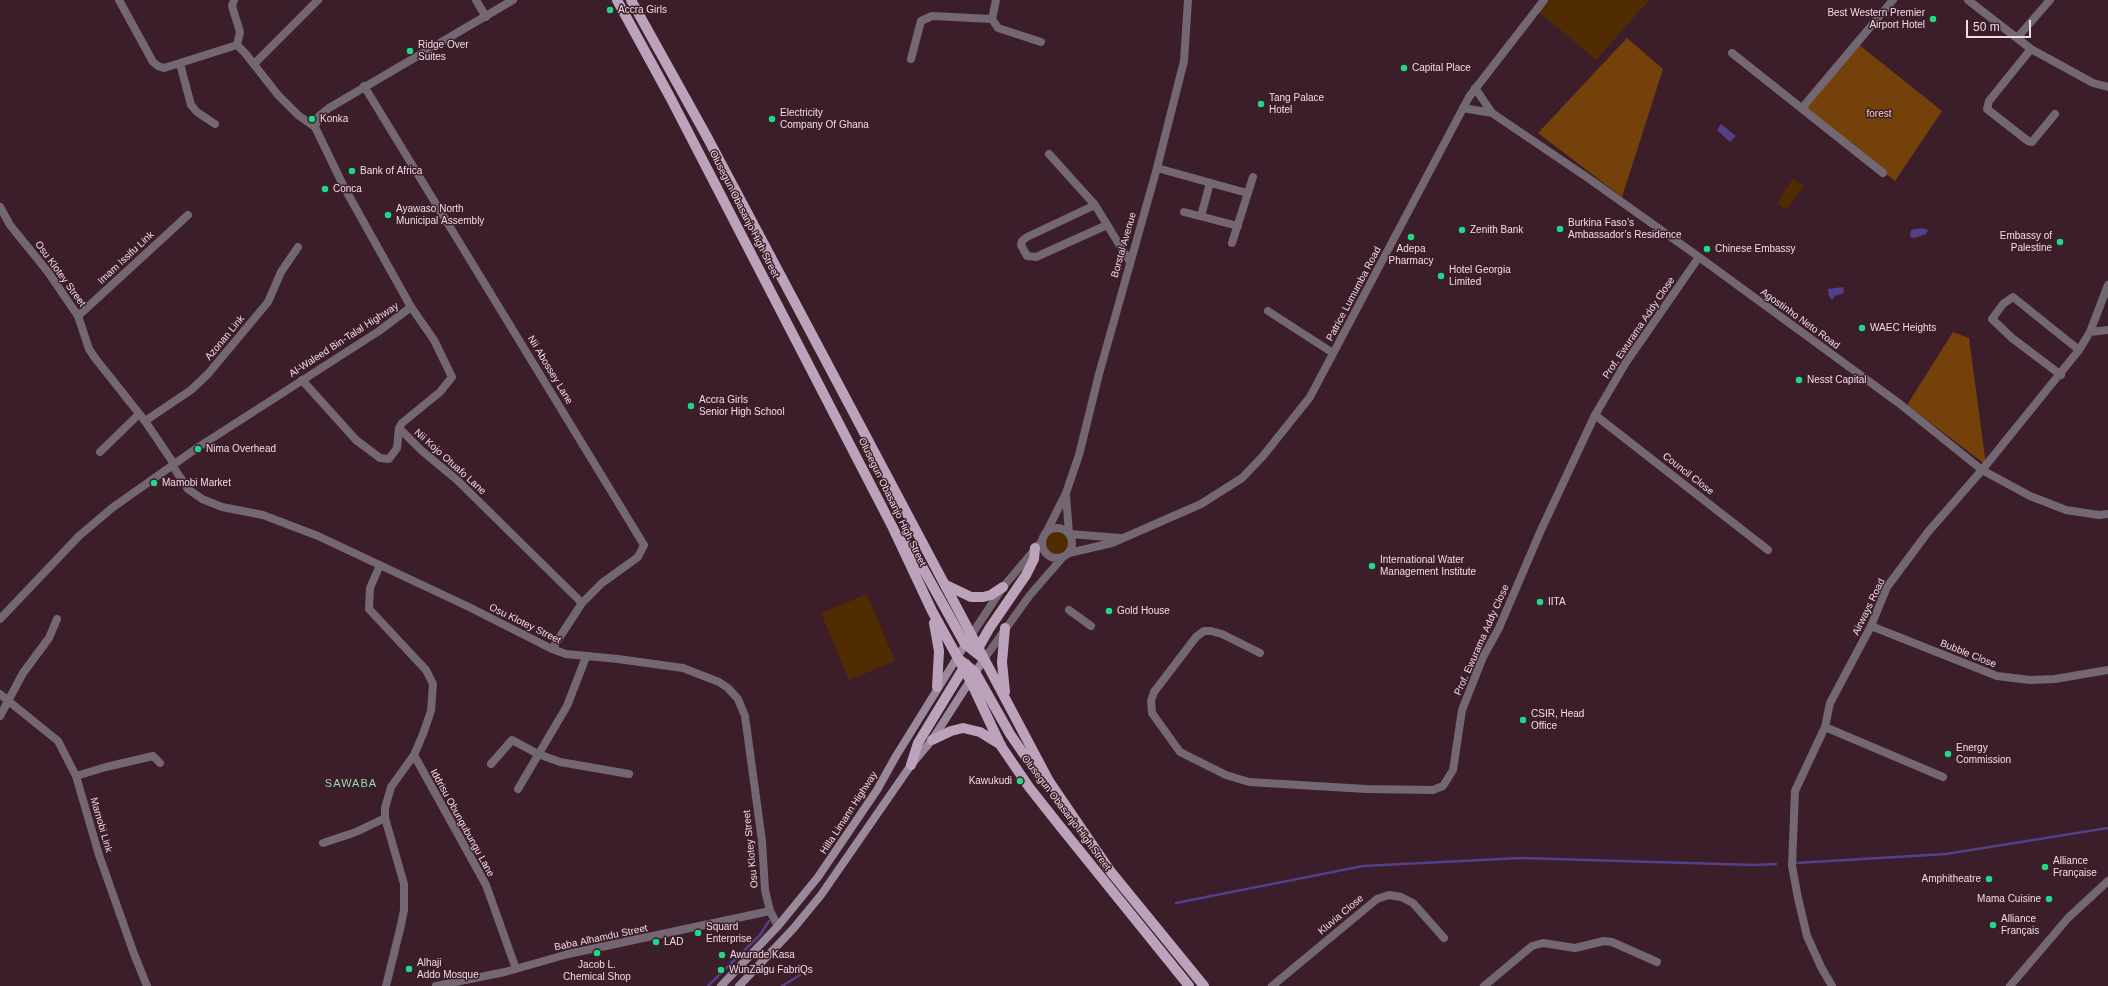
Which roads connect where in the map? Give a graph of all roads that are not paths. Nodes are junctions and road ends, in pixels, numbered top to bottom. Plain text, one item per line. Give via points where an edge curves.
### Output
1 (119, 0) edge
2 (234, 0) edge
3 (318, 0) edge
4 (476, 0) edge
5 (513, 0) edge
6 (617, 0) edge
7 (631, 0) edge
8 (996, 0) edge
9 (1188, 0) edge
10 (1544, 0) edge
11 (1893, 0) edge
12 (1968, 0) edge
13 (2050, 0) edge
14 (486, 17) junction
15 (992, 19) junction
16 (2018, 38) junction
17 (1041, 42) dead end
18 (237, 45) junction
19 (2031, 49) junction
20 (1732, 53) dead end
21 (911, 59) dead end
22 (180, 64) junction
23 (254, 64) junction
24 (364, 86) junction
25 (2108, 87) edge
26 (1475, 88) junction
27 (1463, 108) junction
28 (1802, 108) junction
29 (1492, 113) junction
30 (2055, 114) dead end
31 (215, 124) dead end
32 (315, 127) junction
33 (1049, 154) dead end
34 (1157, 168) junction
35 (1883, 173) dead end
36 (1253, 177) dead end
37 (1210, 183) junction
38 (1247, 193) junction
39 (1095, 206) junction
40 (0, 207) edge
41 (1184, 212) dead end
42 (188, 215) dead end
43 (1201, 216) junction
44 (1107, 225) junction
45 (1238, 226) junction
46 (1232, 243) dead end
47 (298, 247) dead end
48 (1699, 257) junction
49 (1130, 262) junction
50 (2108, 285) edge
51 (411, 307) junction
52 (1268, 311) dead end
53 (78, 316) junction
54 (2108, 330) edge
55 (2090, 332) junction
56 (2079, 350) junction
57 (1333, 353) junction
58 (2061, 375) junction
59 (302, 380) junction
60 (138, 415) junction
61 (1595, 415) junction
62 (145, 421) junction
63 (399, 428) junction
64 (100, 452) dead end
65 (173, 464) junction
66 (1982, 470) junction
67 (1066, 493) junction
68 (2108, 514) edge
69 (893, 528) junction
70 (1046, 533) junction
71 (1069, 534) junction
72 (1123, 538) junction
73 (1039, 544) junction
74 (1768, 550) dead end
75 (1066, 555) junction
76 (380, 565) junction
77 (945, 585) junction
78 (1003, 587) junction
79 (582, 604) junction
80 (1069, 610) dead end
81 (932, 611) junction
82 (0, 619) edge
83 (58, 619) dead end
84 (1091, 626) dead end
85 (1872, 626) junction
86 (1005, 628) junction
87 (972, 634) junction
88 (552, 649) junction
89 (975, 651) junction
90 (1260, 653) dead end
91 (586, 657) junction
92 (956, 658) junction
93 (969, 670) junction
94 (2108, 670) edge
95 (937, 687) junction
96 (0, 694) edge
97 (1006, 698) junction
98 (9, 701) junction
99 (0, 716) edge
100 (1825, 727) junction
101 (932, 740) junction
102 (1001, 746) junction
103 (538, 754) junction
104 (414, 755) junction
105 (160, 763) dead end
106 (491, 764) dead end
107 (911, 765) junction
108 (629, 774) dead end
109 (76, 776) junction
110 (1943, 777) dead end
111 (1049, 781) junction
112 (518, 789) dead end
113 (385, 818) junction
114 (323, 843) dead end
115 (2108, 882) edge
116 (770, 911) junction
117 (778, 926) junction
118 (1444, 938) dead end
119 (1657, 962) dead end
120 (516, 969) junction
121 (147, 986) edge
122 (386, 986) edge
123 (436, 986) edge
124 (721, 986) edge
125 (739, 986) edge
126 (1189, 986) edge
127 (1204, 986) edge
128 (1272, 986) edge
129 (1484, 986) edge
130 (1832, 986) edge
131 (2010, 986) edge

1 - 22 street via 153,62 164,68
2 - 18 street via 232,6 240,32
3 - 23 street
4 - 14 street
5 - 14 street
6 - 69 main road, Olusegun Obasanjo High Street via 674,104
7 - 77 main road, Olusegun Obasanjo High Street via 706,135
8 - 15 street
9 - 34 street, Borstal Avenue via 1184,61
10 - 26 street, Patrice Lumumba Road
11 - 28 street
12 - 16 street
13 - 16 street
14 - 24 street
15 - 17 street via 998,28
15 - 21 street via 927,17 921,21
16 - 19 street
18 - 22 street
18 - 23 street
19 - 25 street via 2093,83
19 - 30 street via 1989,101 1988,109 2028,142 2036,139
20 - 28 street
22 - 31 street via 191,105
23 - 32 street via 278,95 298,115
24 - 32 street via 319,116
24 - 79 street, Nii Abossey Lane via 644,545 638,557 602,583
26 - 27 street, Patrice Lumumba Road
26 - 29 street, Agostinho Neto Road
27 - 29 street, Agostinho Neto Road
27 - 57 street, Patrice Lumumba Road
28 - 35 street
29 - 48 street, Agostinho Neto Road
32 - 51 street, Al-Waleed Bin-Talal Highway via 344,186
33 - 39 street
34 - 37 street
34 - 49 street, Borstal Avenue
36 - 38 street
37 - 38 street
37 - 43 street
38 - 45 street
39 - 44 street
39 - 44 street via 1027,237 1022,241 1022,246 1028,256 1036,257
40 - 53 street, Osu Klotey Street via 10,225 48,272
41 - 43 street
42 - 53 street, Imam Issifu Link
43 - 45 street
44 - 49 street
45 - 46 street
47 - 62 street, Azonan Link via 281,272 268,302 208,374 191,390
48 - 61 street, Prof. Ewurama Addy Close via 1625,364
48 - 66 street, Agostinho Neto Road via 1900,404
49 - 67 street, Borstal Avenue via 1079,455
50 - 55 street, Airways Road
51 - 59 street, Al-Waleed Bin-Talal Highway via 379,331
51 - 63 street, Nii Kojo Otuafo Lane via 434,340 452,377 440,392
52 - 57 street
53 - 60 street, Osu Klotey Street via 89,349
54 - 55 street
55 - 56 street, Airways Road
56 - 58 street, Airways Road
56 - 58 street via 2013,297 2003,304 1992,319 2012,338
57 - 72 street, Patrice Lumumba Road via 1310,397 1286,430 1242,478 1201,504
58 - 66 street, Airways Road
59 - 63 street via 346,430 380,458 389,459 394,455
59 - 65 street, Al-Waleed Bin-Talal Highway
60 - 62 street, Osu Klotey Street
60 - 64 street
61 - 74 street, Council Close
61 - 90 street, Prof. Ewurama Addy Close via 1499,628 1483,657 1462,710 1453,770 1443,786 1433,790 1366,789 1249,782 1226,775 1180,752 1152,713 1151,701 1154,692 1196,637 1204,631 1211,631
62 - 65 street, Osu Klotey Street
63 - 79 street, Nii Kojo Otuafo Lane via 503,524
65 - 76 street, Osu Klotey Street via 188,489 202,498 222,507 263,515 318,536
65 - 82 street, Al-Waleed Bin-Talal Highway via 112,508 79,536
66 - 68 street, Agostinho Neto Road via 2030,496 2066,510
66 - 85 street, Airways Road via 1928,532 1887,587
67 - 70 street, Borstal Avenue
67 - 71 street, Borstal Avenue
69 - 81 main road, Olusegun Obasanjo High Street
69 - 89 main road via 913,551
70 - 71 street via 1058,528
70 - 73 street
71 - 72 street, Patrice Lumumba Road
71 - 75 street via 1072,544
72 - 75 street, Patrice Lumumba Road
73 - 75 street via 1048,555 1055,558
73 - 78 street
73 - 89 main road via 1026,575
75 - 86 street via 1034,590
76 - 88 street, Osu Klotey Street
76 - 104 street via 370,588 369,608 426,670 433,684 431,711
77 - 78 main road via 971,596 983,597
77 - 87 main road, Olusegun Obasanjo High Street
78 - 87 street
79 - 88 street, Nii Abossey Lane
80 - 84 street
81 - 92 main road, Olusegun Obasanjo High Street
81 - 95 main road via 939,651
83 - 98 street via 49,638 23,673
85 - 94 street, Bubble Close via 1997,676 2042,680
85 - 100 street, Airways Road via 1830,703
86 - 89 street
86 - 97 main road via 1002,662
87 - 89 main road, Olusegun Obasanjo High Street
88 - 91 street, Osu Klotey Street
89 - 92 main road, Hilla Limann Highway
89 - 93 main road
89 - 97 main road, Olusegun Obasanjo High Street
91 - 103 street via 567,706
91 - 116 street, Osu Klotey Street via 683,668 719,682 738,699 745,716
92 - 93 main road, Olusegun Obasanjo High Street
92 - 95 main road, Hilla Limann Highway
93 - 101 main road
93 - 102 main road, Olusegun Obasanjo High Street
93 - 107 main road via 918,743
93 - 111 main road via 1032,766
95 - 117 main road, Hilla Limann Highway via 857,821 818,877
96 - 98 street, Mamobi Link
97 - 111 main road, Olusegun Obasanjo High Street
98 - 99 street
98 - 109 street, Mamobi Link via 58,741
100 - 110 street
100 - 130 street, Airways Road via 1795,791 1792,866 1807,936
101 - 102 main road via 963,728 980,732
101 - 107 main road
102 - 126 main road, Olusegun Obasanjo High Street via 1058,826
103 - 106 street via 512,740
103 - 108 street via 560,762
103 - 112 street
104 - 113 street via 391,787
104 - 120 street, Iddrisu Obungubungu Lane via 486,885
105 - 109 street via 153,756
107 - 125 main road via 821,895
109 - 121 street, Mamobi Link via 99,855
111 - 127 main road, Olusegun Obasanjo High Street via 1111,872
113 - 114 street via 356,832
113 - 122 street via 404,884 404,910
115 - 131 street via 2068,918
116 - 117 street, Osu Klotey Street
116 - 120 street, Baba Alhamdu Street via 568,954
117 - 124 main road, Hilla Limann Highway
118 - 128 street, Kluvia Close via 1413,903 1389,895 1377,899
119 - 129 street via 1612,942 1604,941 1575,948 1543,943 1532,946
120 - 123 street, Baba Alhamdu Street

